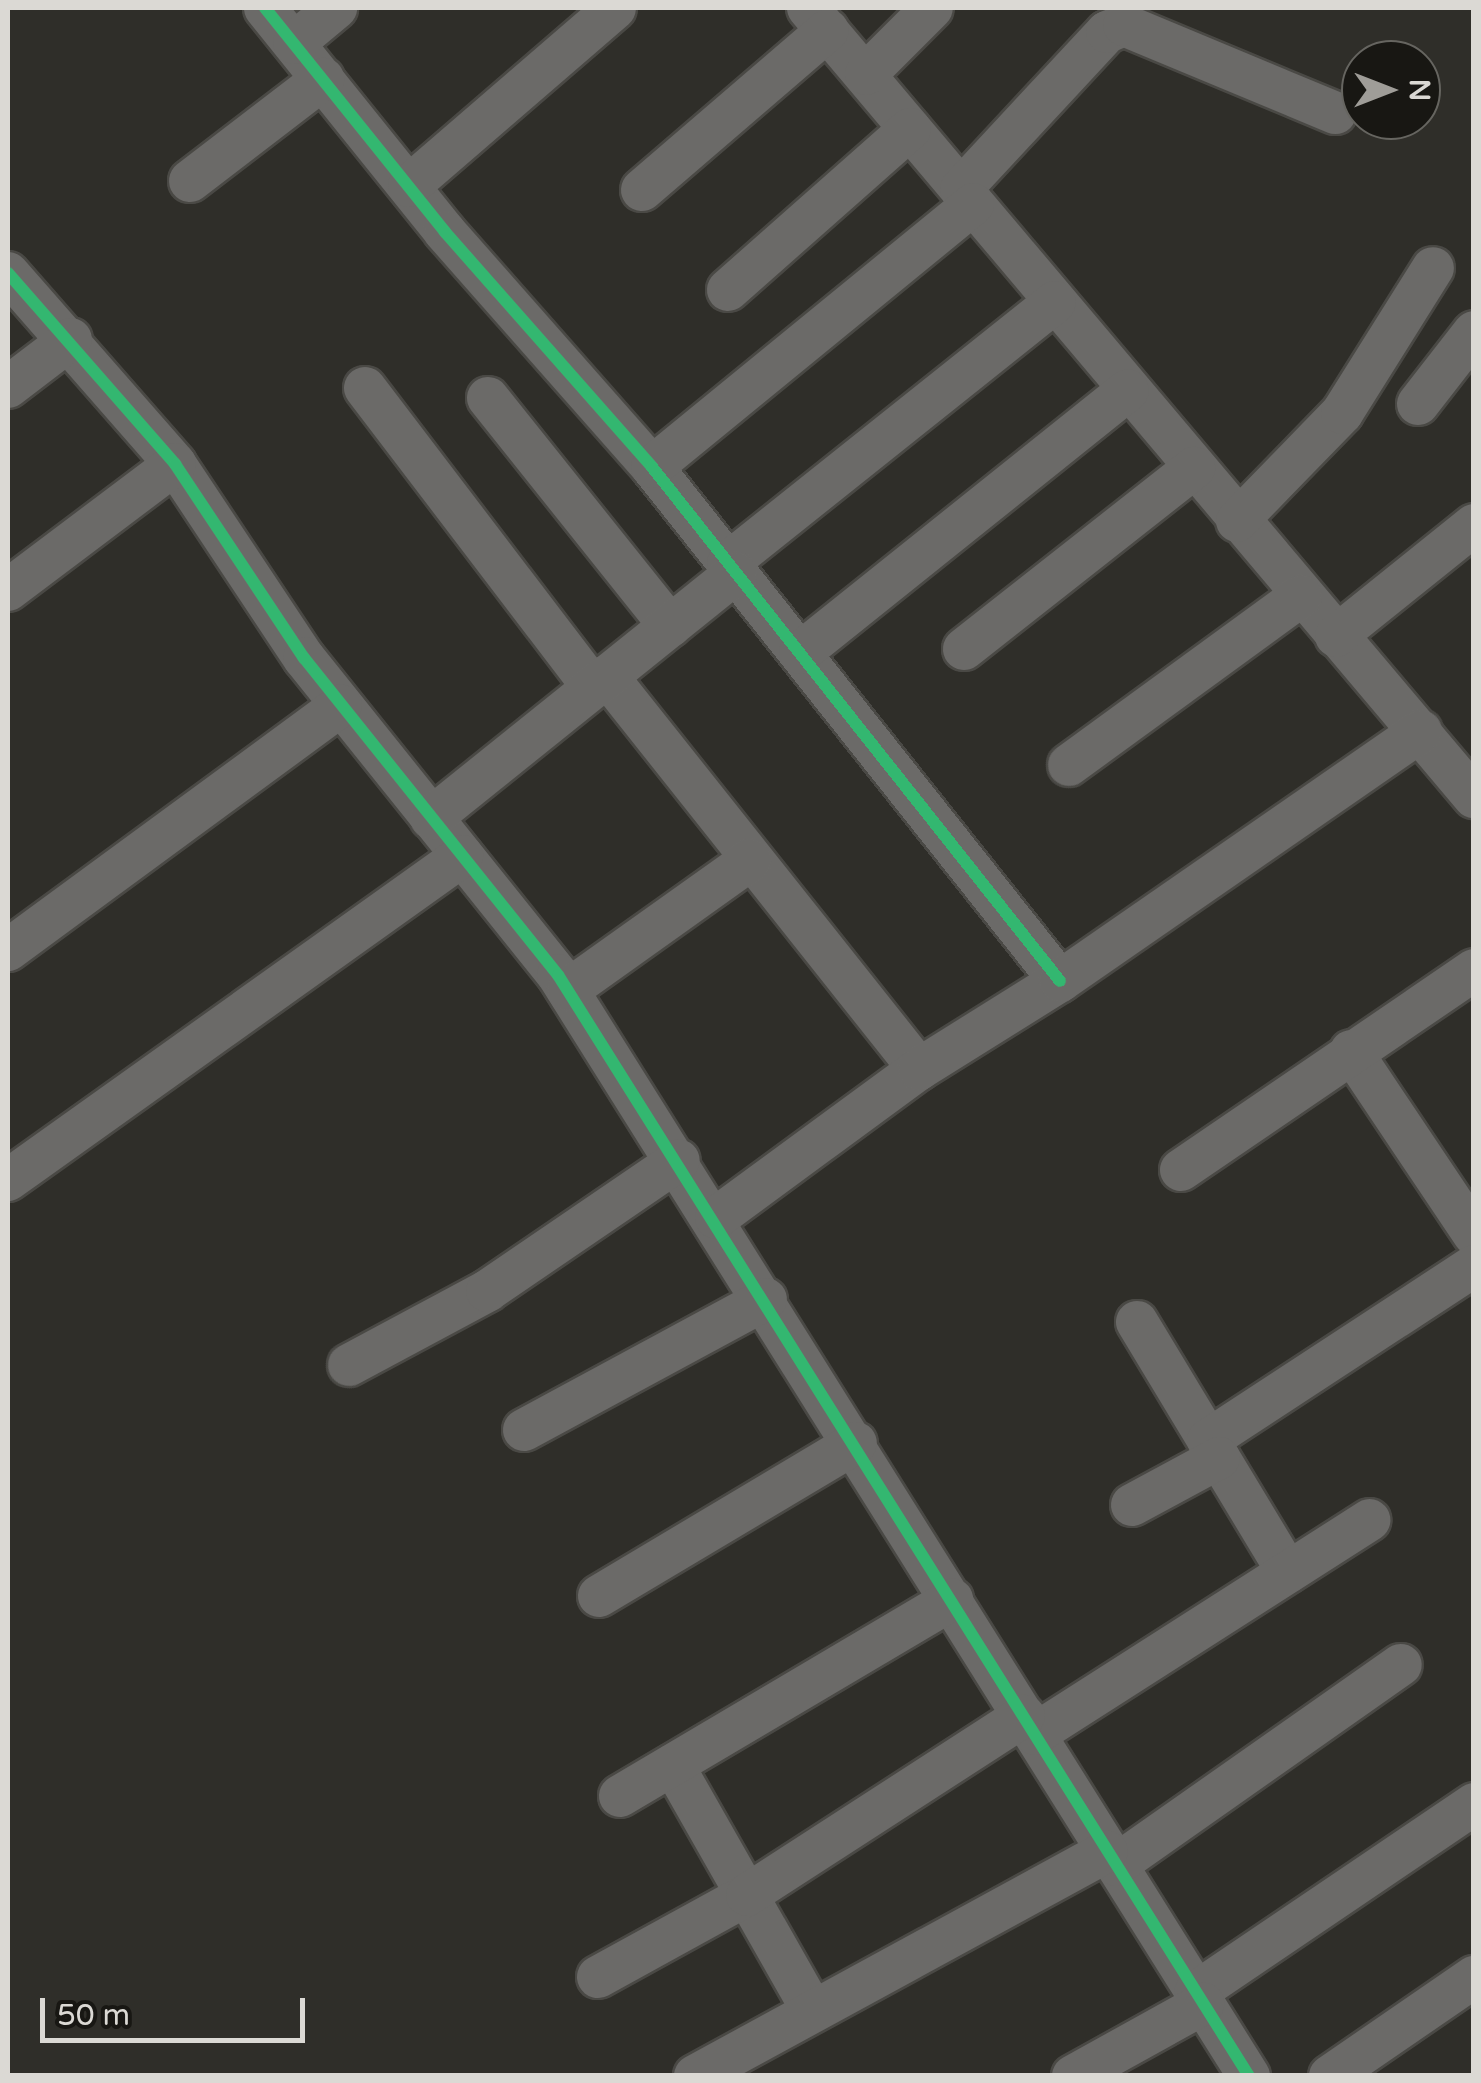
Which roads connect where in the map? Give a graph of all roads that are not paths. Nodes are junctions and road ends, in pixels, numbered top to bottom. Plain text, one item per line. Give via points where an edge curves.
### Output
1 (265, 8) edge
2 (336, 8) edge
3 (615, 8) edge
4 (932, 8) edge
5 (818, 19) edge
6 (294, 43) junction
7 (866, 74) junction
8 (322, 79) junction
9 (1335, 113) dead end
10 (910, 129) junction
11 (190, 180) dead end
12 (409, 186) junction
13 (642, 190) dead end
14 (967, 197) junction
15 (1433, 268) dead end
16 (8, 273) edge
17 (728, 290) dead end
18 (1055, 302) junction
19 (1474, 332) edge
20 (71, 339) junction
21 (8, 388) edge
22 (365, 388) dead end
23 (1128, 390) junction
24 (488, 398) dead end
25 (1418, 404) dead end
26 (176, 464) junction
27 (652, 467) junction
28 (1194, 468) junction
29 (1237, 521) junction
30 (1474, 525) edge
31 (732, 568) junction
32 (8, 590) edge
33 (1301, 596) junction
34 (670, 626) junction
35 (1336, 636) junction
36 (964, 649) dead end
37 (800, 653) junction
38 (600, 682) junction
39 (341, 704) junction
40 (1421, 732) junction
41 (1069, 765) dead end
42 (1474, 796) edge
43 (432, 818) junction
44 (462, 856) junction
45 (750, 860) junction
46 (8, 950) edge
47 (1474, 970) edge
48 (1060, 981) junction
49 (568, 990) junction
50 (1351, 1051) junction
51 (919, 1069) junction
52 (679, 1160) junction
53 (1181, 1170) dead end
54 (8, 1180) edge
55 (716, 1218) junction
56 (1474, 1235) edge
57 (1474, 1266) edge
58 (766, 1299) junction
59 (1137, 1322) dead end
60 (348, 1365) dead end
61 (524, 1430) dead end
62 (856, 1443) junction
63 (1214, 1449) junction
64 (1132, 1505) dead end
65 (1369, 1520) dead end
66 (1288, 1572) junction
67 (598, 1596) dead end
68 (952, 1600) junction
69 (1401, 1665) dead end
70 (1029, 1725) junction
71 (673, 1765) junction
72 (620, 1796) dead end
73 (1474, 1804) edge
74 (1112, 1858) junction
75 (747, 1895) junction
76 (598, 1977) dead end
77 (1474, 1977) edge
78 (1199, 1999) junction
79 (813, 2011) junction
80 (695, 2076) edge
81 (1074, 2076) edge
82 (1249, 2076) edge
83 (1330, 2076) edge

1 - 6 street
2 - 6 street
3 - 12 street
4 - 7 street
5 - 7 street
5 - 13 street
6 - 8 street
7 - 10 street
8 - 11 street
8 - 12 street
9 - 14 street via 1124,25 1106,32
10 - 14 street
10 - 17 street
12 - 27 street
14 - 18 street
14 - 27 street
15 - 29 street via 1342,413
16 - 20 street
18 - 23 street
18 - 31 street
19 - 25 street
20 - 21 street
20 - 26 street
22 - 38 street
23 - 28 street
23 - 37 street
24 - 34 street
26 - 32 street
26 - 39 street
27 - 31 street
28 - 29 street
28 - 36 street
29 - 33 street
30 - 35 street
31 - 34 street
31 - 37 street
33 - 35 street
33 - 41 street
34 - 38 street
35 - 40 street
37 - 48 street
38 - 43 street
38 - 45 street
39 - 43 street
39 - 46 street
40 - 42 street
40 - 48 street
43 - 44 street
44 - 49 street
44 - 54 street
45 - 49 street
45 - 51 street
47 - 50 street
48 - 51 street
49 - 52 street
50 - 53 street
50 - 56 street
51 - 55 street
52 - 55 street
52 - 60 street via 487,1291
55 - 58 street
57 - 63 street
58 - 61 street
58 - 62 street
59 - 63 street
62 - 67 street
62 - 68 street
63 - 64 street
63 - 66 street
65 - 66 street
66 - 70 street
68 - 70 street
68 - 71 street
69 - 74 street
70 - 74 street
70 - 75 street
71 - 72 street
71 - 75 street
73 - 78 street
74 - 78 street
74 - 79 street
75 - 76 street
75 - 79 street
77 - 83 street
78 - 81 street
78 - 82 street
79 - 80 street

